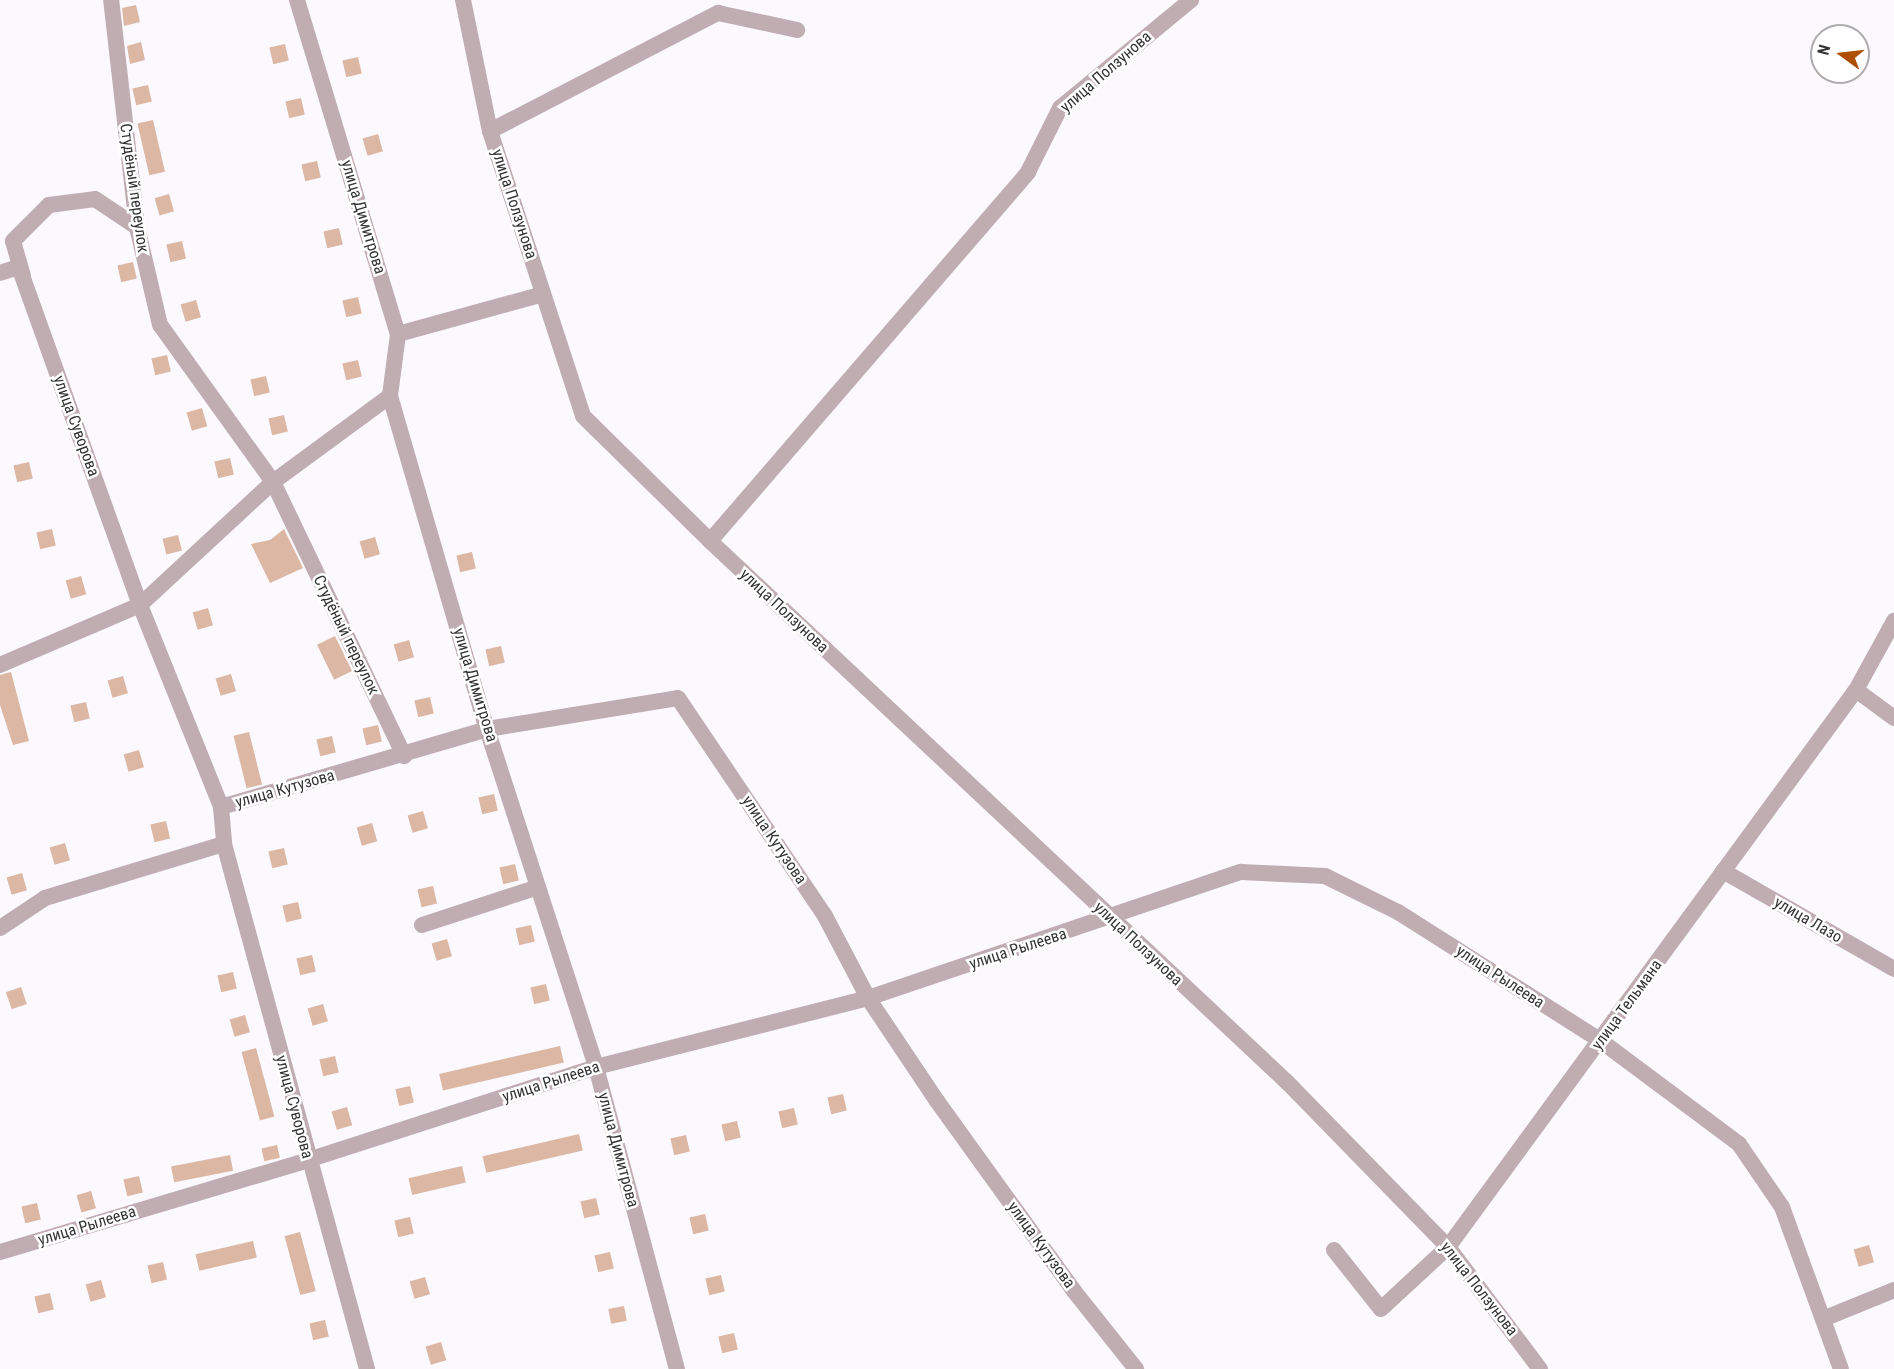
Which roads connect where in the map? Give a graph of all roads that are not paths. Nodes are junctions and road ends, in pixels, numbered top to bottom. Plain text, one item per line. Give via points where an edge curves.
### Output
1 (111, 0) edge
2 (297, 0) edge
3 (463, 0) edge
4 (1191, 0) edge
5 (797, 30) dead end
6 (490, 131) junction
7 (137, 227) junction
8 (0, 273) edge
9 (25, 283) junction
10 (543, 294) junction
11 (398, 334) junction
12 (390, 396) junction
13 (273, 482) junction
14 (711, 541) junction
15 (140, 605) junction
16 (1894, 621) edge
17 (0, 665) edge
18 (1856, 690) junction
19 (1894, 718) edge
20 (487, 729) junction
21 (404, 756) junction
22 (221, 807) junction
23 (224, 844) junction
24 (1723, 871) junction
25 (538, 887) junction
26 (1110, 918) junction
27 (422, 925) dead end
28 (0, 928) edge
29 (1894, 969) edge
30 (868, 998) junction
31 (1601, 1041) junction
32 (596, 1067) junction
33 (308, 1160) junction
34 (1448, 1247) junction
35 (1334, 1250) dead end
36 (0, 1252) edge
37 (1894, 1290) edge
38 (1823, 1319) junction
39 (367, 1369) edge
40 (676, 1369) edge
41 (1136, 1369) edge
42 (1540, 1369) edge
43 (1841, 1369) edge

1 - 7 street, Студёный переулок
2 - 11 street, улица Димитрова
3 - 6 street, улица Ползунова
4 - 14 street, улица Ползунова via 1060,108 1028,172
5 - 6 street, улица Ползунова via 718,13
6 - 10 street, улица Ползунова
7 - 9 street, улица Суворова via 95,199 49,205 14,241
7 - 13 street, Студёный переулок via 160,325
8 - 9 street via 19,267
9 - 15 street, улица Суворова
10 - 11 street
10 - 14 street, улица Ползунова via 583,416
11 - 12 street, улица Димитрова
12 - 13 street
12 - 20 street, улица Димитрова
13 - 15 street
13 - 21 street, Студёный переулок
14 - 26 street, улица Ползунова
15 - 17 street
15 - 22 street, улица Суворова
16 - 18 street, улица Тельмана
18 - 19 street
18 - 24 street, улица Тельмана
20 - 21 street, улица Кутузова
20 - 25 street, улица Димитрова
20 - 30 street, улица Кутузова via 678,698 825,916
21 - 22 street, улица Кутузова
22 - 23 street, улица Суворова
23 - 28 street via 45,898
23 - 33 street, улица Суворова
24 - 29 street, улица Лазо
24 - 31 street, улица Тельмана
25 - 27 street
25 - 32 street, улица Димитрова
26 - 30 street, улица Рылеева
26 - 31 street, улица Рылеева via 1241,872 1325,876 1398,912
26 - 34 street, улица Ползунова via 1287,1082
30 - 32 street, улица Рылеева
30 - 41 street, улица Кутузова via 1067,1281
31 - 34 street, улица Тельмана
31 - 38 street, улица Рылеева via 1739,1144 1782,1207
32 - 33 street, улица Рылеева
32 - 40 street, улица Димитрова
33 - 36 street, улица Рылеева
33 - 39 street, улица Суворова
34 - 35 street, улица Тельмана via 1381,1309
34 - 42 street, улица Ползунова
37 - 38 street
38 - 43 street, улица Рылеева

